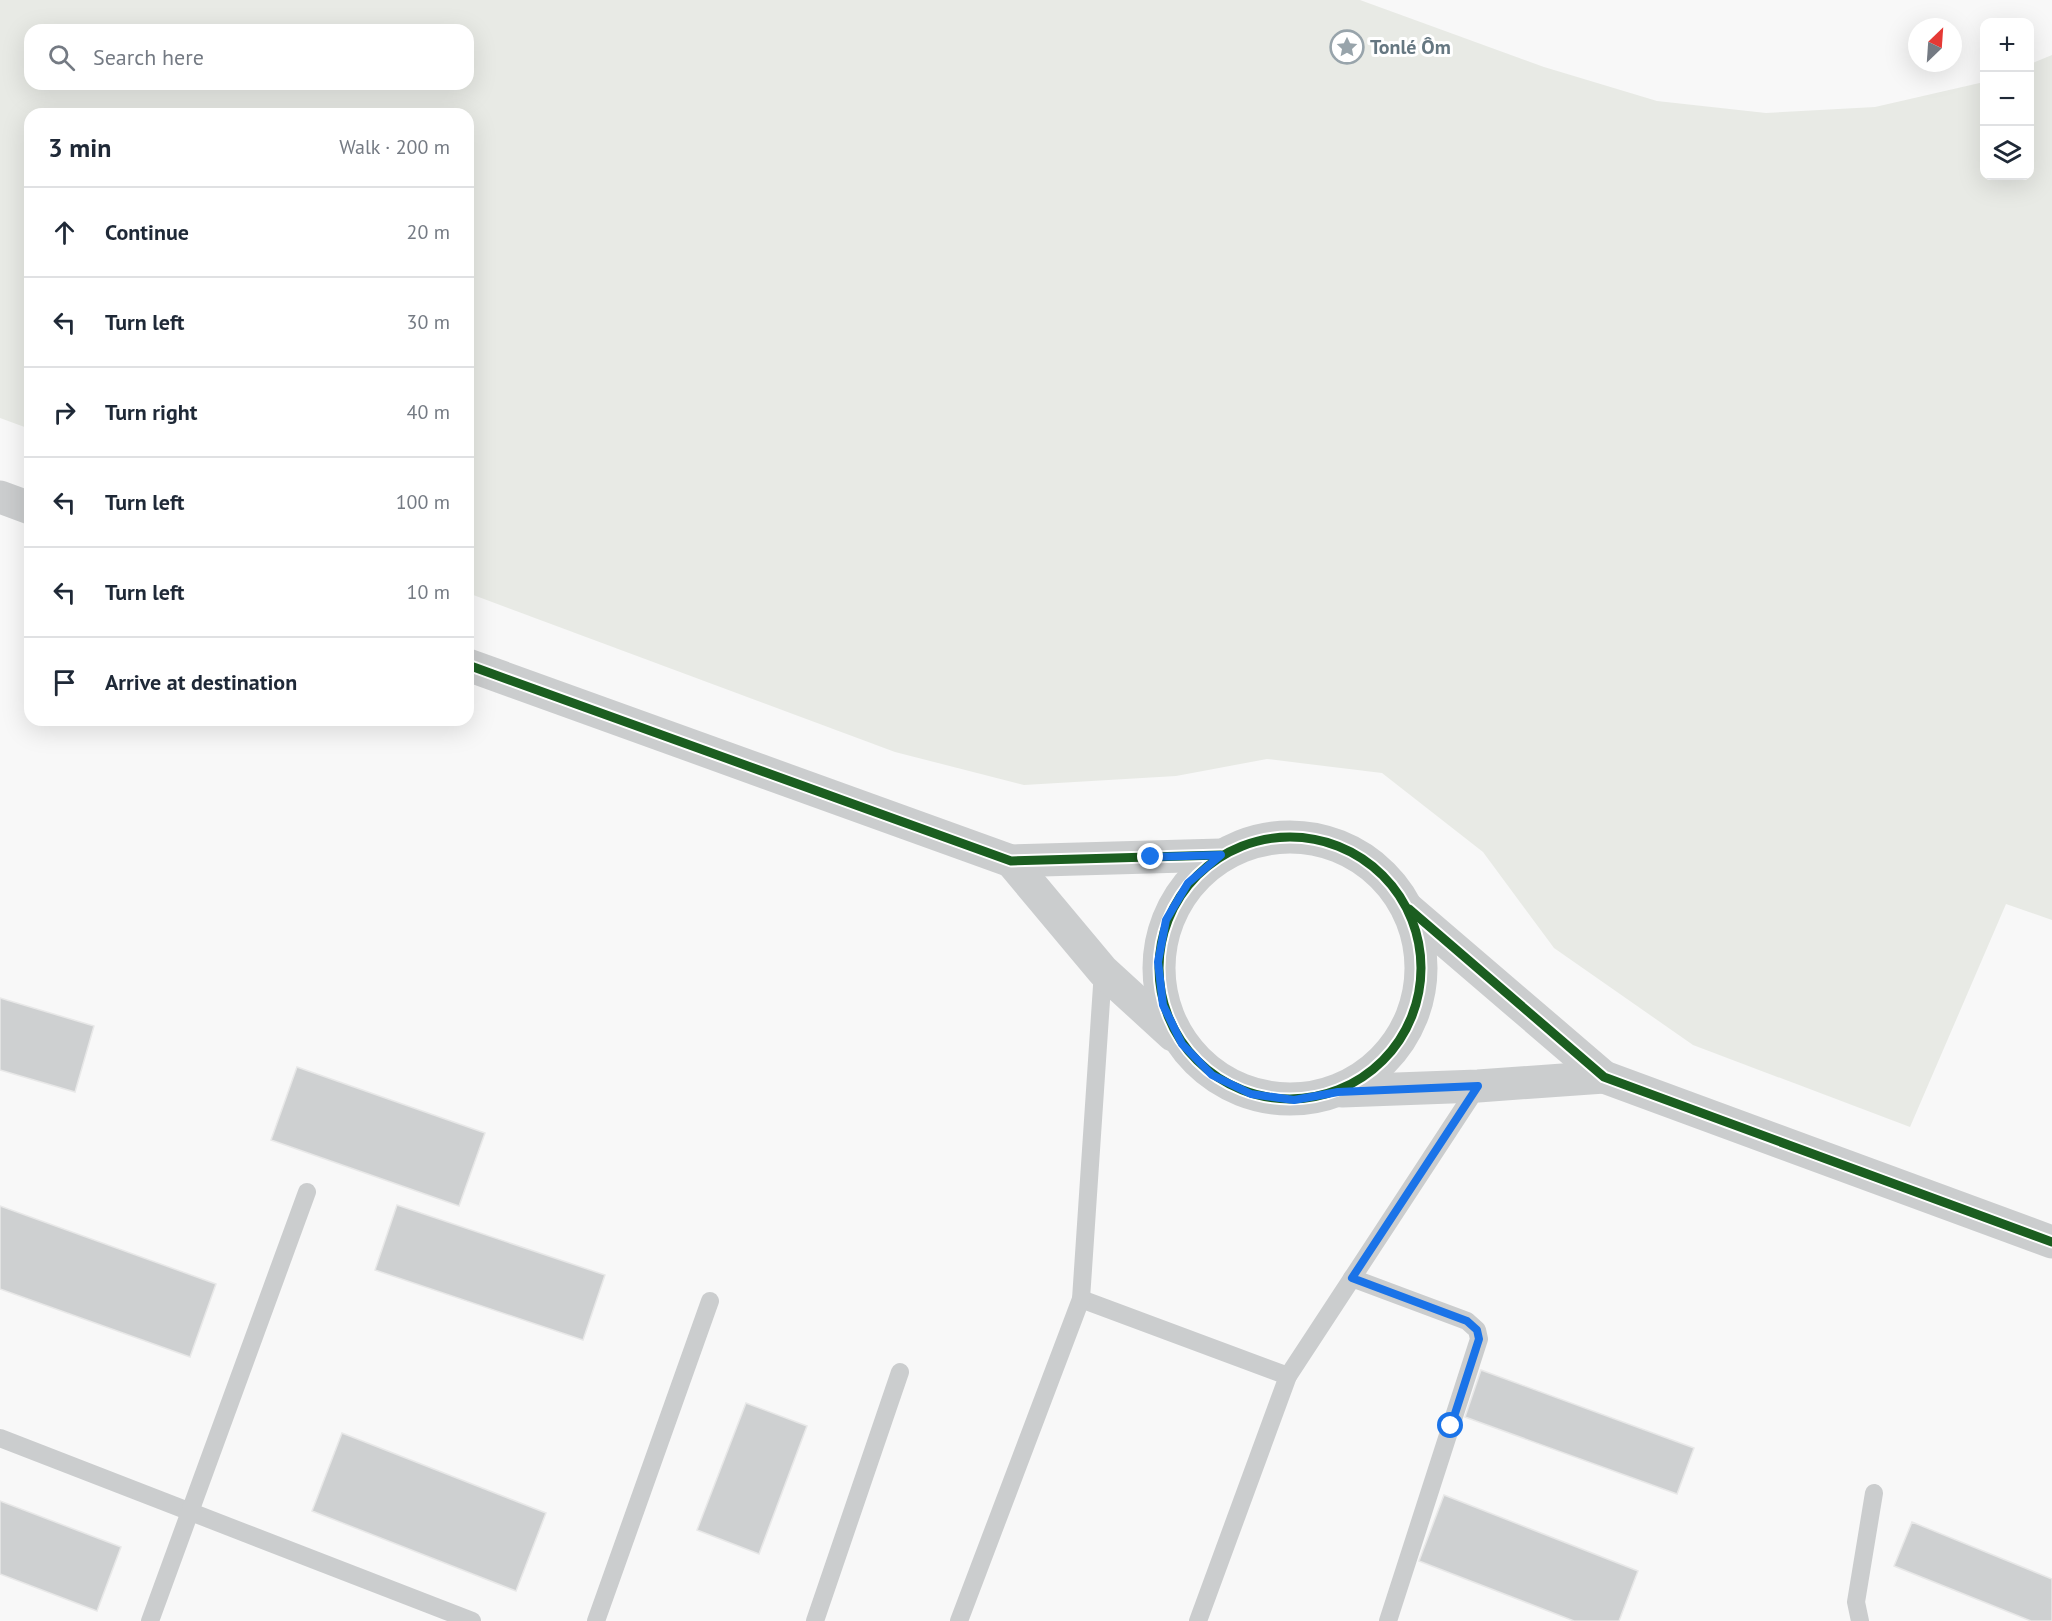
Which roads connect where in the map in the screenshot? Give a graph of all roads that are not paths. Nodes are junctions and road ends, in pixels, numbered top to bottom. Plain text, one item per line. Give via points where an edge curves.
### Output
1 (0, 497) edge
2 (24, 506) edge
3 (474, 667) edge
4 (1221, 855) junction
5 (1011, 861) junction
6 (1408, 909) junction
7 (1103, 971) junction
8 (1182, 1044) junction
9 (1604, 1077) junction
10 (1478, 1086) junction
11 (1338, 1092) junction
12 (307, 1192) dead end
13 (2052, 1242) edge
14 (1352, 1278) junction
15 (1082, 1299) junction
16 (710, 1301) dead end
17 (900, 1372) dead end
18 (1288, 1376) junction
19 (0, 1438) edge
20 (1874, 1493) dead end
21 (190, 1511) junction
22 (150, 1621) edge
23 (472, 1621) edge
24 (596, 1621) edge
25 (815, 1621) edge
26 (959, 1621) edge
27 (1198, 1621) edge
28 (1388, 1621) edge
29 (1860, 1621) edge

1 - 2 street
3 - 5 street
4 - 5 street
4 - 6 street via 1261,839 1304,837 1346,849 1382,873
4 - 8 street via 1188,883 1166,920 1158,962 1163,1005
5 - 7 street
6 - 9 street
6 - 11 street via 1421,951 1420,995 1404,1036 1376,1070
7 - 8 street
7 - 15 lane
8 - 11 street via 1212,1075 1251,1094 1294,1100
9 - 10 street
9 - 13 street
10 - 11 street
10 - 14 lane
12 - 21 lane
14 - 18 lane
14 - 28 lane via 1467,1321 1477,1330 1479,1339
15 - 18 lane
15 - 26 lane
16 - 24 lane
17 - 25 lane
18 - 27 lane
19 - 21 lane
20 - 29 lane via 1856,1602
21 - 22 lane
21 - 23 lane

